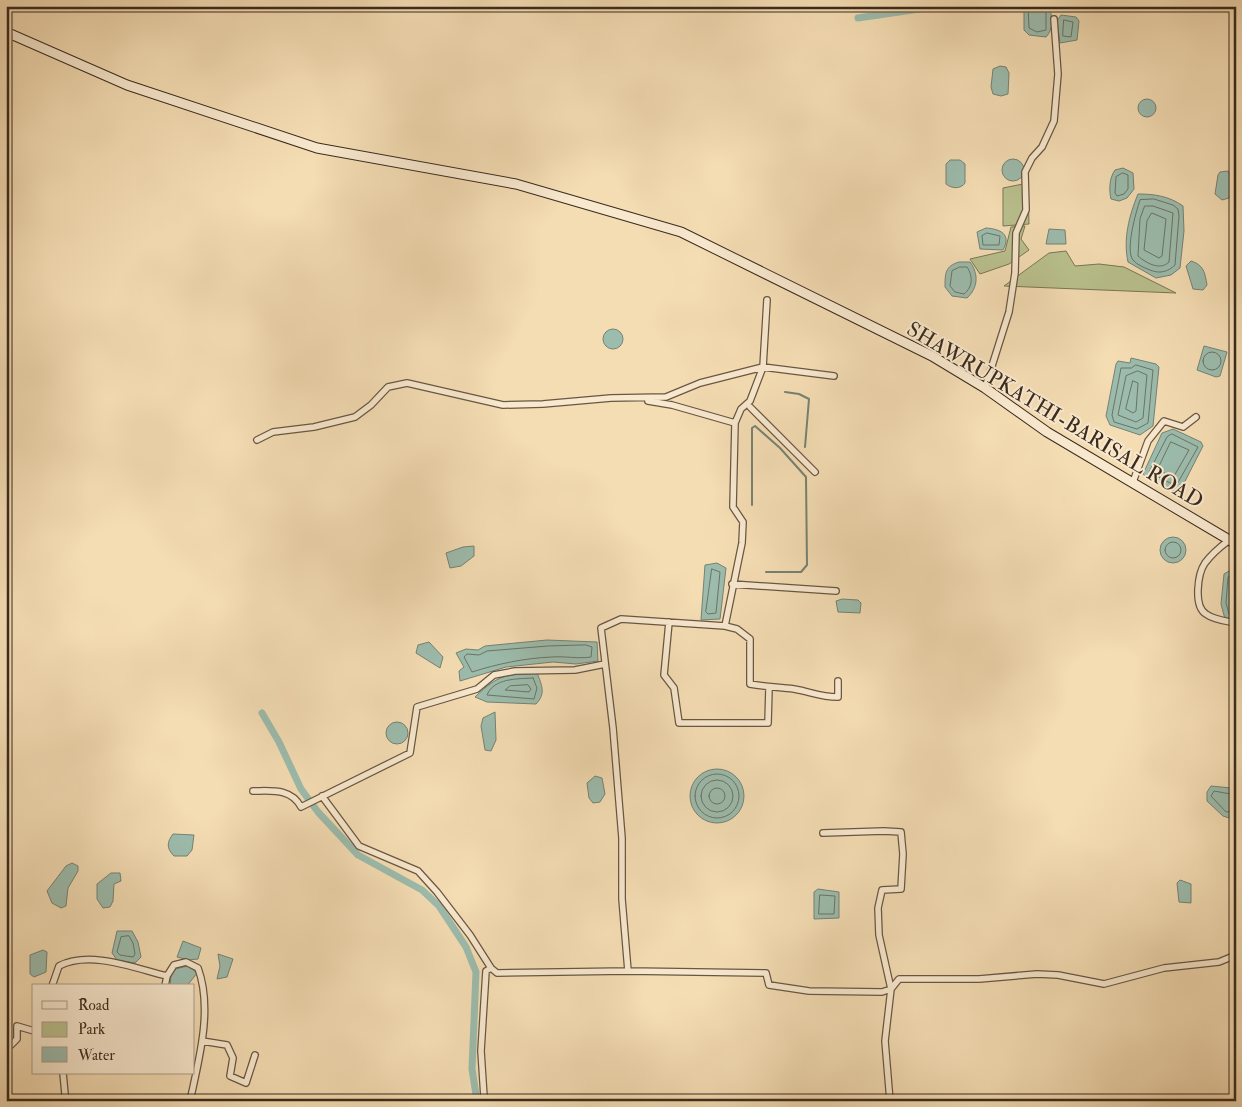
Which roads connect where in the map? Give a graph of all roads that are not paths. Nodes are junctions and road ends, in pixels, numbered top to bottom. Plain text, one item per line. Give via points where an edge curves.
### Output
1 (1054, 19) dead end
2 (6, 32) edge
3 (767, 300) dead end
4 (763, 367) junction
5 (834, 376) dead end
6 (985, 388) junction
7 (636, 399) junction
8 (750, 407) dead end
9 (1196, 418) dead end
10 (735, 423) junction
11 (257, 440) dead end
12 (815, 472) dead end
13 (1133, 482) junction
14 (1232, 543) edge
15 (732, 584) junction
16 (836, 591) dead end
17 (669, 622) junction
18 (1236, 623) edge
19 (725, 626) junction
20 (605, 664) junction
21 (838, 681) dead end
22 (769, 688) junction
23 (253, 791) dead end
24 (320, 797) junction
25 (823, 833) dead end
26 (1236, 956) edge
27 (491, 968) junction
28 (628, 971) junction
29 (167, 976) junction
30 (53, 984) edge
31 (165, 984) edge
32 (891, 989) junction
33 (32, 1030) edge
34 (202, 1041) junction
35 (6, 1045) edge
36 (255, 1055) dead end
37 (63, 1074) edge
38 (63, 1101) edge
39 (190, 1101) edge
40 (487, 1101) edge
41 (890, 1101) edge

1 - 6 street via 1058,74 1054,121 1025,172 1026,210 1016,232 1015,273 1009,312
2 - 6 main road, SHAWRUPKATHI-BARISAL ROAD via 127,85 317,148 516,184 681,232 932,356
3 - 4 street
4 - 5 street
4 - 7 street via 700,383 666,397
4 - 10 street via 750,401 741,409
6 - 13 main road, SHAWRUPKATHI-BARISAL ROAD via 1047,432
7 - 10 street via 672,405
7 - 11 street via 503,405 407,383 388,387 355,417 273,432
8 - 12 street
9 - 13 street via 1183,426 1164,421 1148,441
10 - 15 street via 733,507 743,522 742,543
13 - 14 main road, SHAWRUPKATHI-BARISAL ROAD
14 - 18 street via 1205,562 1200,575 1199,603 1206,614
15 - 16 street
15 - 19 street
17 - 19 street
17 - 20 street via 621,619 601,628
17 - 22 street via 664,675 674,688 679,722 768,723
19 - 22 street via 737,629 750,639 750,684
20 - 24 street via 574,670 515,671 494,675 477,690 417,707 410,753
20 - 28 street via 622,838 622,899
21 - 22 street via 838,696 820,697 777,686
23 - 24 street via 280,791 296,797 301,807
24 - 27 street via 359,846 418,870 470,935
25 - 32 street via 901,832 901,889 882,890 878,908 879,935
26 - 32 street via 1218,962 1164,968 1104,984 1037,974 979,979 899,979
27 - 28 street via 497,973
27 - 40 street via 486,971 481,1051 484,1097
28 - 32 street via 766,974 769,985 809,991 882,992
29 - 30 street via 104,961 71,960 59,966
29 - 31 street
29 - 34 street via 174,965 186,962 198,968 204,984
32 - 41 street via 885,1041
33 - 35 street via 17,1026 17,1039
34 - 36 street via 227,1045 233,1058 230,1076 246,1083
34 - 39 street
37 - 38 street

